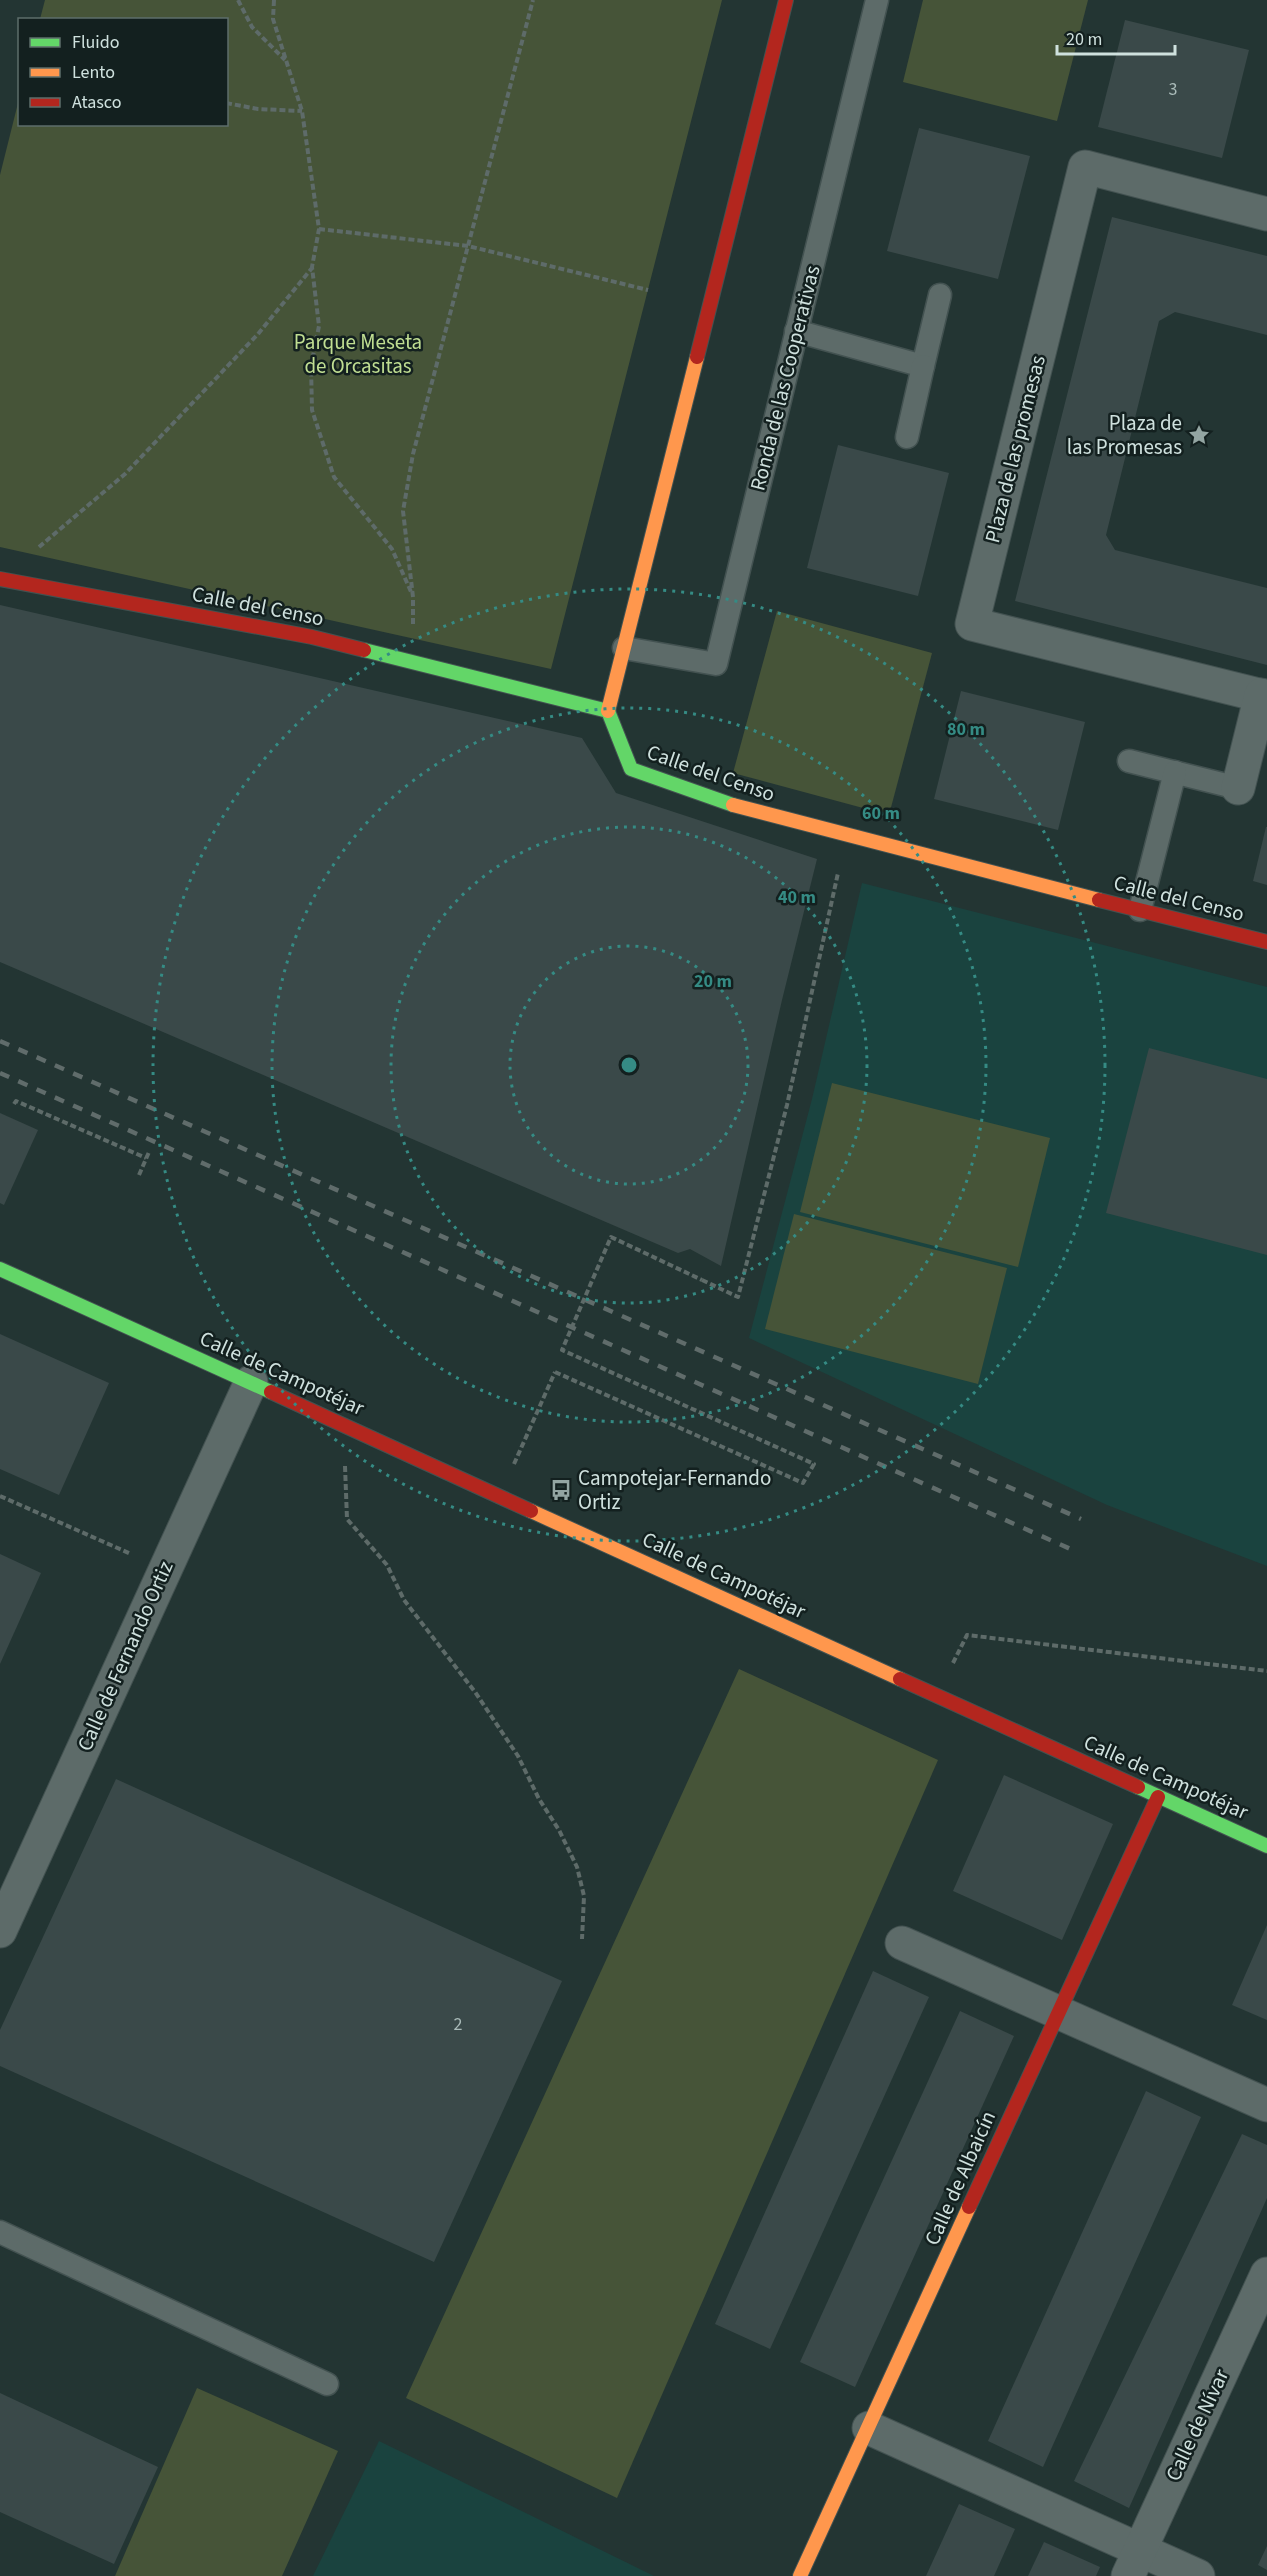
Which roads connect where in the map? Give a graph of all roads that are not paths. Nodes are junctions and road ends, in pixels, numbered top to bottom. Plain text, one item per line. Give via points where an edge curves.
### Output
1 (786, 0) edge
2 (877, 0) edge
3 (1267, 214) edge
4 (940, 295) dead end
5 (796, 331) junction
6 (923, 366) junction
7 (907, 437) dead end
8 (5, 579) edge
9 (624, 648) junction
10 (1264, 696) edge
11 (608, 711) junction
12 (1129, 761) dead end
13 (1175, 772) junction
14 (1238, 788) joint
15 (1140, 910) junction
16 (1267, 942) edge
17 (0, 1269) edge
18 (251, 1382) junction
19 (1158, 1797) junction
20 (1267, 1846) edge
21 (0, 1931) edge
22 (902, 1943) dead end
23 (1059, 2012) junction
24 (1267, 2105) edge
25 (0, 2232) edge
26 (1267, 2274) edge
27 (327, 2384) dead end
28 (869, 2428) junction
29 (1134, 2563) edge
30 (800, 2576) edge
31 (1198, 2576) edge

1 - 9 street
2 - 5 lane, Ronda de las Cooperativas
3 - 10 street, Plaza de las promesas via 1085,167 972,624
4 - 6 lane
5 - 6 lane
5 - 9 lane, Ronda de las Cooperativas via 716,664
6 - 7 lane
8 - 11 street, Calle del Censo via 312,637
9 - 11 street
10 - 14 street, Plaza de las promesas
11 - 15 street, Calle del Censo via 631,769 752,812
12 - 13 lane
13 - 14 lane
13 - 15 lane
15 - 16 street, Calle del Censo
17 - 18 street, Calle de Campotéjar
18 - 19 street, Calle de Campotéjar
18 - 21 street, Calle de Fernando Ortiz
19 - 20 street, Calle de Campotéjar
19 - 23 street, Calle de Albaicín
22 - 23 street
23 - 24 street
23 - 28 street, Calle de Albaicín
25 - 27 lane
26 - 29 street, Calle de Nívar
28 - 29 street
28 - 30 street, Calle de Albaicín
29 - 31 street

